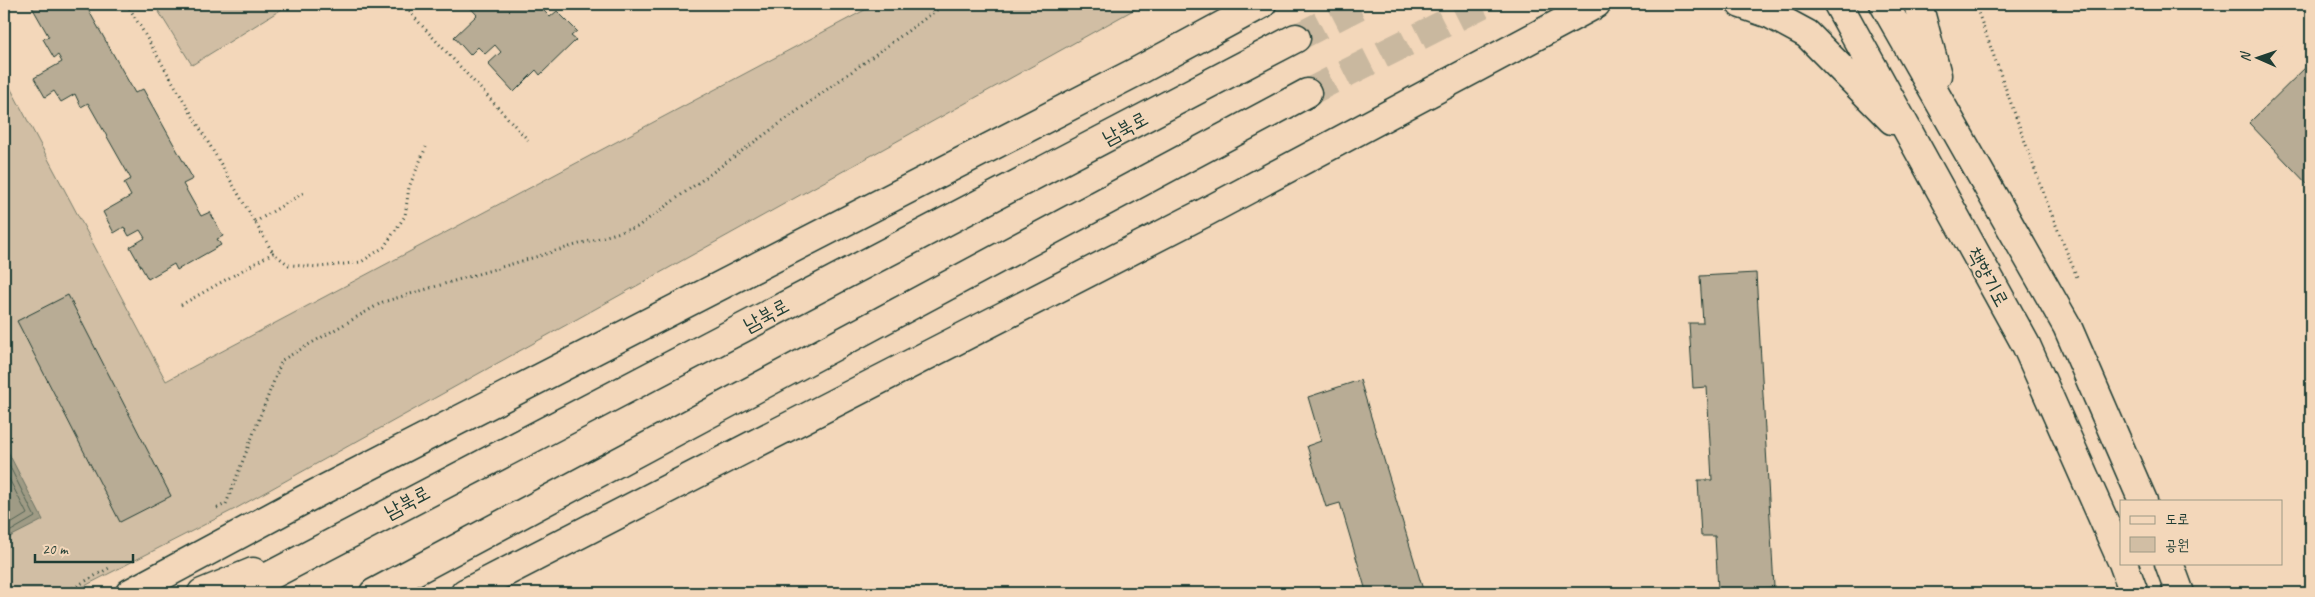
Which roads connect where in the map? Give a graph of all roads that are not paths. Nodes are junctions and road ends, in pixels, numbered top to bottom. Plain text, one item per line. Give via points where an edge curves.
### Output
1 (1262, 4) edge
2 (1563, 4) edge
3 (1596, 4) edge
4 (1741, 4) edge
5 (1838, 4) edge
6 (1884, 4) edge
7 (1918, 4) edge
8 (1534, 37) junction
9 (1296, 38) tunnel mouth
10 (1307, 94) tunnel mouth
11 (1947, 111) junction
12 (1914, 143) junction
13 (2143, 500) edge
14 (354, 530) junction
15 (452, 551) junction
16 (2120, 557) edge
17 (2123, 564) edge
18 (2169, 564) edge
19 (130, 593) edge
20 (202, 593) edge
21 (237, 593) edge
22 (374, 593) edge
23 (393, 593) edge
24 (465, 593) edge
25 (2134, 593) edge
26 (2180, 593) edge

1 - 19 main road
2 - 8 main road
3 - 8 main road
4 - 12 main road via 1770,14 1807,34
5 - 12 main road, 책향기로
6 - 11 main road
7 - 11 main road
8 - 24 main road via 1186,222
9 - 14 main road, 남북로
10 - 15 main road
11 - 13 main road via 2067,326
12 - 16 main road, 책향기로 via 2026,344
14 - 20 main road
14 - 21 main road, 남북로
15 - 22 main road
15 - 23 main road
17 - 25 main road
18 - 26 main road

